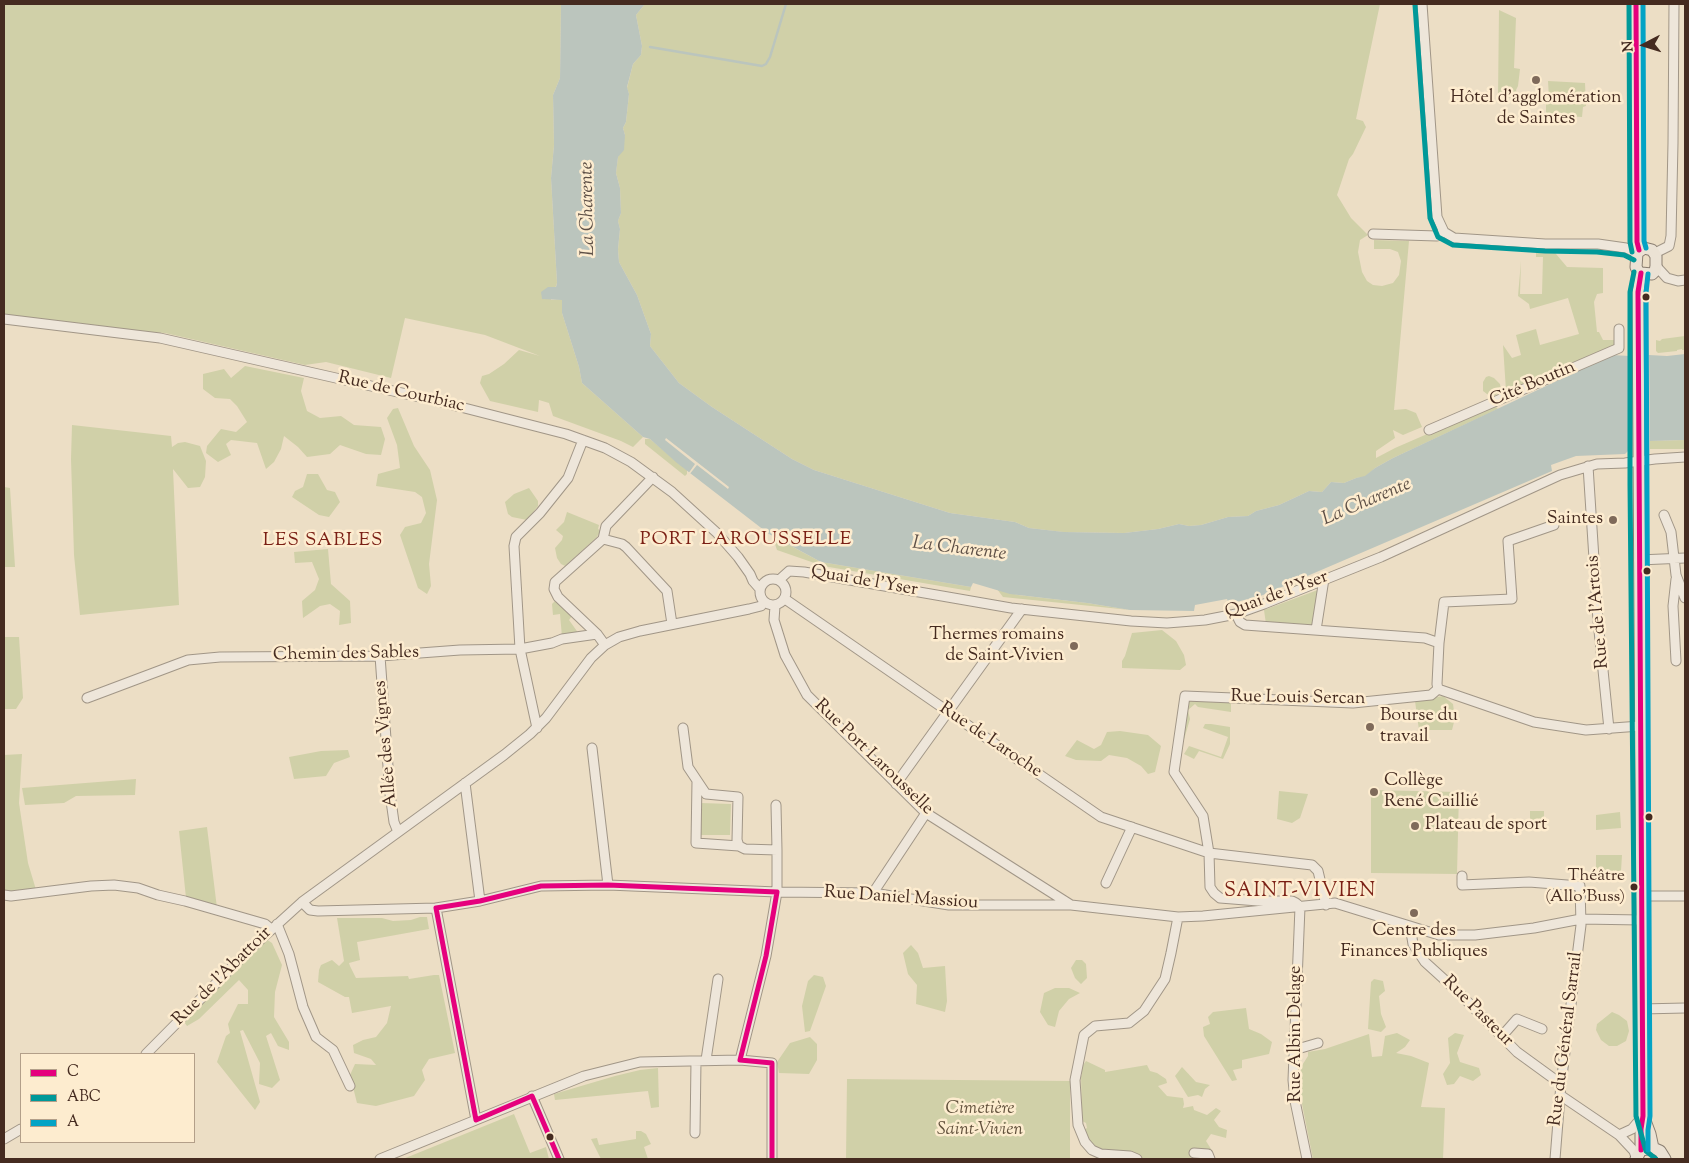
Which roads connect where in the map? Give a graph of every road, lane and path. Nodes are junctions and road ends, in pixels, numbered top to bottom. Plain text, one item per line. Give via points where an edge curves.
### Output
1 (1422, 4) edge
2 (1636, 4) edge
3 (1674, 4) edge
4 (1444, 232) junction
5 (1373, 234) dead end
6 (1638, 251) junction
7 (1655, 253) junction
8 (1656, 266) junction
9 (1641, 273) junction
10 (1685, 280) edge
11 (4, 319) edge
12 (1619, 329) dead end
13 (1429, 430) dead end
14 (583, 440) junction
15 (1685, 457) edge
16 (1639, 461) junction
17 (1588, 466) junction
18 (653, 477) junction
19 (1664, 515) dead end
20 (1554, 525) dead end
21 (603, 539) junction
22 (1685, 558) edge
23 (1675, 559) junction
24 (1640, 560) junction
25 (750, 574) junction
26 (1676, 576) junction
27 (1324, 579) junction
28 (767, 580) junction
29 (779, 580) junction
30 (760, 589) junction
31 (1685, 598) edge
32 (785, 599) junction
33 (764, 602) junction
34 (775, 606) junction
35 (1022, 609) junction
36 (1236, 614) junction
37 (672, 624) junction
38 (1316, 630) junction
39 (597, 634) junction
40 (1438, 644) junction
41 (605, 645) junction
42 (520, 649) junction
43 (380, 656) junction
44 (1676, 661) dead end
45 (1438, 689) junction
46 (87, 698) dead end
47 (948, 712) junction
48 (1640, 726) junction
49 (537, 728) junction
50 (683, 728) dead end
51 (1609, 729) junction
52 (592, 748) dead end
53 (698, 781) junction
54 (465, 783) junction
55 (896, 784) junction
56 (776, 805) dead end
57 (926, 813) junction
58 (1132, 827) junction
59 (398, 832) junction
60 (739, 846) junction
61 (777, 850) junction
62 (1209, 854) junction
63 (1462, 876) dead end
64 (1106, 883) dead end
65 (608, 885) junction
66 (777, 892) junction
67 (873, 893) junction
68 (4, 895) edge
69 (1641, 896) junction
70 (1685, 896) edge
71 (480, 901) junction
72 (302, 902) junction
73 (1326, 905) junction
74 (1071, 906) junction
75 (1300, 907) junction
76 (436, 908) junction
77 (1178, 917) junction
78 (1581, 919) junction
79 (1641, 920) junction
80 (1410, 926) junction
81 (274, 927) junction
82 (718, 978) dead end
83 (1641, 1008) junction
84 (1685, 1008) edge
85 (1542, 1029) dead end
86 (1502, 1036) junction
87 (1318, 1043) dead end
88 (1294, 1050) junction
89 (147, 1053) edge
90 (706, 1060) junction
91 (740, 1060) junction
92 (696, 1061) junction
93 (1561, 1084) junction
94 (350, 1086) dead end
95 (1560, 1095) junction
96 (532, 1096) junction
97 (1643, 1116) junction
98 (476, 1120) junction
99 (20, 1130) edge
100 (695, 1133) dead end
101 (1619, 1135) junction
102 (4, 1139) edge
103 (1194, 1153) dead end
104 (1642, 1154) edge
105 (1666, 1158) edge
106 (380, 1159) edge
107 (559, 1159) edge
108 (772, 1159) edge
109 (1137, 1159) edge
110 (1210, 1159) edge
111 (1307, 1159) edge
112 (1555, 1159) edge

1 - 4 street via 1437,217
2 - 6 main road
3 - 7 street via 1670,242 1669,246
4 - 5 street via 1437,236
4 - 6 street via 1454,238 1598,244
6 - 7 main road via 1648,248
6 - 9 main road via 1636,267
7 - 8 main road
8 - 9 main road via 1652,274
8 - 10 street via 1667,278
9 - 16 main road via 1638,292
11 - 14 street, Rue de Courbiac via 160,338 437,400
12 - 13 street, Cité Boutin via 1619,348
14 - 18 street, Rue de Courbiac via 605,448
14 - 42 street via 568,478 516,537
15 - 16 street, Quai de l'Yser
16 - 17 street, Quai de l'Yser
16 - 24 main road
17 - 27 street, Quai de l'Yser via 1548,479
17 - 51 street, Rue de l'Artois
18 - 21 street via 606,526
18 - 25 street, Rue de Courbiac via 717,533
19 - 23 street via 1671,532
20 - 40 street via 1508,540 1512,600 1444,602
21 - 37 street via 626,547 667,591
21 - 39 street via 556,582 554,589 558,597
22 - 23 street
23 - 24 street
23 - 26 street
24 - 48 main road
25 - 28 street
25 - 30 street, Rue de Courbiac
26 - 31 street
26 - 44 street
27 - 36 street, Quai de l'Yser
27 - 38 street
28 - 29 street
28 - 30 street
29 - 32 street via 787,591
29 - 35 street, Quai de l'Yser via 789,571 804,572
30 - 33 street
32 - 34 street
32 - 47 street, Rue de Laroche
33 - 34 street
33 - 37 street, Rue de l'Abattoir via 756,608
34 - 55 street, Rue Port Larousselle via 774,620 785,654 807,695
35 - 36 street, Quai de l'Yser via 1147,622 1194,622
35 - 47 street
36 - 38 street via 1245,625
37 - 41 street, Rue de l'Abattoir via 627,634
38 - 40 street via 1425,638
39 - 41 street
39 - 42 street, Chemin des Sables
40 - 45 street
41 - 49 street, Rue de l'Abattoir via 591,658
42 - 43 street, Chemin des Sables
42 - 49 street
43 - 46 street, Chemin des Sables via 220,656 188,660
43 - 59 street, Allée des Vignes via 390,794
45 - 51 street via 1534,722 1586,730
45 - 62 street, Rue Louis Sercan via 1432,695 1353,703 1185,696 1174,772 1203,816
47 - 55 street
47 - 58 street, Rue de Laroche via 1101,816
48 - 51 street
48 - 69 main road
49 - 54 street, Rue de l'Abattoir
50 - 53 street via 688,767
52 - 65 street
53 - 60 street via 706,794 738,797
53 - 60 street via 696,843
54 - 59 street, Rue de l'Abattoir
54 - 71 street
55 - 57 street, Rue Port Larousselle
56 - 61 street
57 - 67 street
57 - 74 street, Rue Port Larousselle
58 - 62 street, Rue de Laroche
58 - 64 street
59 - 72 street, Rue de l'Abattoir
60 - 61 street
61 - 66 street
62 - 73 street, Rue de Laroche via 1312,865 1318,871
62 - 75 street via 1210,887 1220,898 1292,901
63 - 78 street, Rue du Général Sarrail via 1462,885 1530,882 1580,886
65 - 66 street, Rue Daniel Massiou
65 - 71 street, Rue Daniel Massiou via 541,886
66 - 67 street, Rue Daniel Massiou
66 - 91 street via 766,956
67 - 74 street, Rue Daniel Massiou via 949,906
68 - 81 street via 114,885 138,888
69 - 70 street
69 - 79 main road
71 - 76 street, Rue Daniel Massiou
72 - 76 street, Rue Daniel Massiou via 310,910 318,912
72 - 81 street, Rue de l'Abattoir
73 - 75 street, Rue Daniel Massiou
73 - 80 street, Rue Daniel Massiou via 1335,903
74 - 77 street, Rue Daniel Massiou
75 - 77 street, Rue Daniel Massiou
75 - 88 street, Rue Albin Delage
76 - 98 street
77 - 109 street via 1165,978 1144,1011 1129,1023 1095,1026 1084,1035 1075,1080 1078,1125 1085,1142 1101,1154
78 - 79 street, Rue Daniel Massiou
78 - 80 street, Rue Daniel Massiou via 1476,936 1439,935
78 - 93 street, Rue du Général Sarrail
79 - 83 main road
80 - 86 street, Rue Pasteur via 1413,944 1425,962
81 - 89 street, Rue de l'Abattoir
81 - 94 street via 289,954 302,1007 316,1037 333,1050
82 - 90 street
83 - 84 street
83 - 97 main road
85 - 86 street via 1517,1019
86 - 93 street, Rue Pasteur via 1517,1052
87 - 88 street
88 - 111 street, Rue Albin Delage via 1295,1101
90 - 91 street
90 - 92 street
91 - 108 street via 772,1063
92 - 96 street via 632,1063 584,1076
92 - 100 street
93 - 95 street, Rue du Général Sarrail
95 - 101 street
95 - 112 street, Rue du Général Sarrail
96 - 98 street
96 - 107 street
97 - 101 street via 1632,1129
97 - 104 main road via 1650,1134
98 - 106 street
99 - 102 street
101 - 104 street via 1634,1151
103 - 110 street via 1208,1154
104 - 105 main road via 1660,1152

